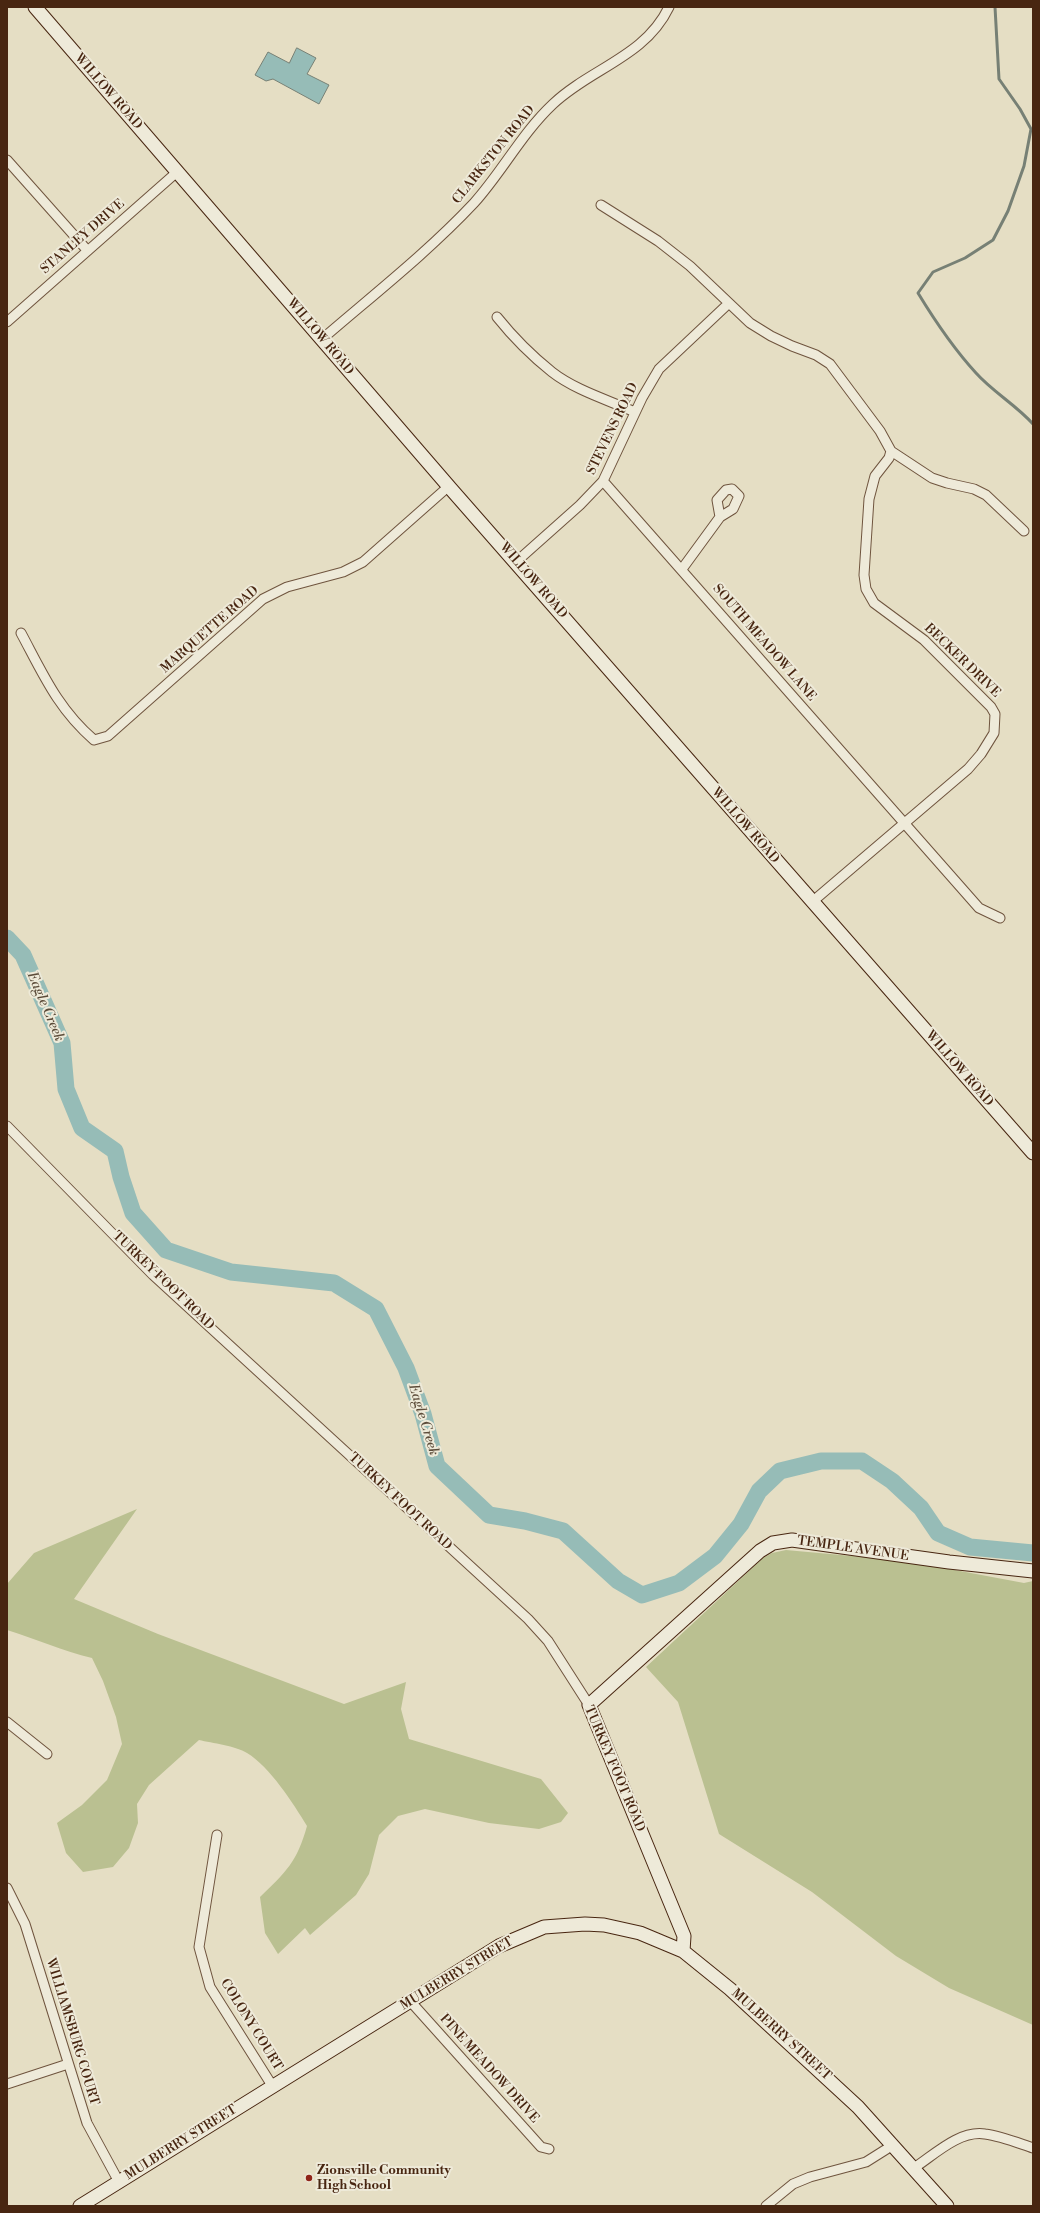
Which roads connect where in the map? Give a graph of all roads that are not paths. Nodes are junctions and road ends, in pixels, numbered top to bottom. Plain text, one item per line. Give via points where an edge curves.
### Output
1 (35, 7) edge
2 (669, 7) edge
3 (7, 160) edge
4 (177, 172) junction
5 (601, 204) dead end
6 (87, 250) junction
7 (728, 304) junction
8 (497, 317) dead end
9 (7, 322) edge
10 (321, 340) junction
11 (635, 412) junction
12 (890, 455) junction
13 (604, 481) junction
14 (448, 486) junction
15 (720, 517) dead end
16 (1024, 531) dead end
17 (516, 562) junction
18 (682, 569) junction
19 (21, 633) dead end
20 (904, 822) junction
21 (812, 902) junction
22 (1000, 918) dead end
23 (7, 1126) edge
24 (1033, 1153) edge
25 (1033, 1572) edge
26 (589, 1705) junction
27 (7, 1722) edge
28 (47, 1754) dead end
29 (217, 1835) dead end
30 (7, 1888) edge
31 (683, 1951) junction
32 (411, 2002) junction
33 (68, 2064) junction
34 (7, 2084) edge
35 (273, 2087) junction
36 (893, 2145) junction
37 (1033, 2148) edge
38 (549, 2149) dead end
39 (914, 2168) junction
40 (119, 2182) junction
41 (80, 2206) edge
42 (766, 2206) edge
43 (947, 2206) edge

1 - 4 street, WILLOW ROAD
2 - 10 street, CLARKSTON ROAD via 654,32 640,46 568,92 542,114 483,192 457,220
3 - 6 street
4 - 6 street, STANLEY DRIVE
4 - 10 street, WILLOW ROAD
5 - 7 street via 664,245 690,266
6 - 9 street, STANLEY DRIVE
7 - 11 street, STEVENS ROAD via 659,369
7 - 12 street via 750,323 771,336 816,355 830,364 880,431
8 - 11 street via 510,333 552,372 578,387
10 - 14 street, WILLOW ROAD
11 - 13 street, STEVENS ROAD
12 - 16 street via 947,484 974,488 986,495
12 - 20 street, BECKER DRIVE via 875,476 869,499 864,575 866,589 874,603 924,640 983,698 995,714 994,733 981,754 968,769
13 - 17 street, STEVENS ROAD
13 - 18 street, SOUTH MEADOW LANE
14 - 17 street, WILLOW ROAD
14 - 19 street, MARQUETTE ROAD via 363,562 343,572 287,587 263,599 108,736 94,740 75,724 63,708
15 - 18 street via 697,552
17 - 21 street, WILLOW ROAD
18 - 20 street, SOUTH MEADOW LANE
20 - 21 street, BECKER DRIVE
20 - 22 street, SOUTH MEADOW LANE via 979,908
21 - 24 street, WILLOW ROAD
23 - 26 street, TURKEY FOOT ROAD via 153,1274 528,1619 548,1641
25 - 26 street, TEMPLE AVENUE via 792,1540 773,1543 760,1551
26 - 31 street, TURKEY FOOT ROAD via 684,1936
27 - 28 street
29 - 35 street, COLONY COURT via 200,1952 210,1987
30 - 33 street, WILLIAMSBURG COURT via 25,1924
31 - 32 street, MULBERRY STREET via 663,1941 624,1928 585,1924 544,1927 499,1946
31 - 36 street, MULBERRY STREET via 730,1989 820,2071
32 - 35 street, MULBERRY STREET
32 - 38 street, PINE MEADOW DRIVE via 541,2147
33 - 34 street
33 - 40 street, WILLIAMSBURG COURT via 87,2123
35 - 40 street, MULBERRY STREET
36 - 39 street, MULBERRY STREET
36 - 42 street via 866,2162 793,2184
37 - 39 street via 985,2133 970,2134 957,2139
39 - 43 street, MULBERRY STREET
40 - 41 street, MULBERRY STREET

